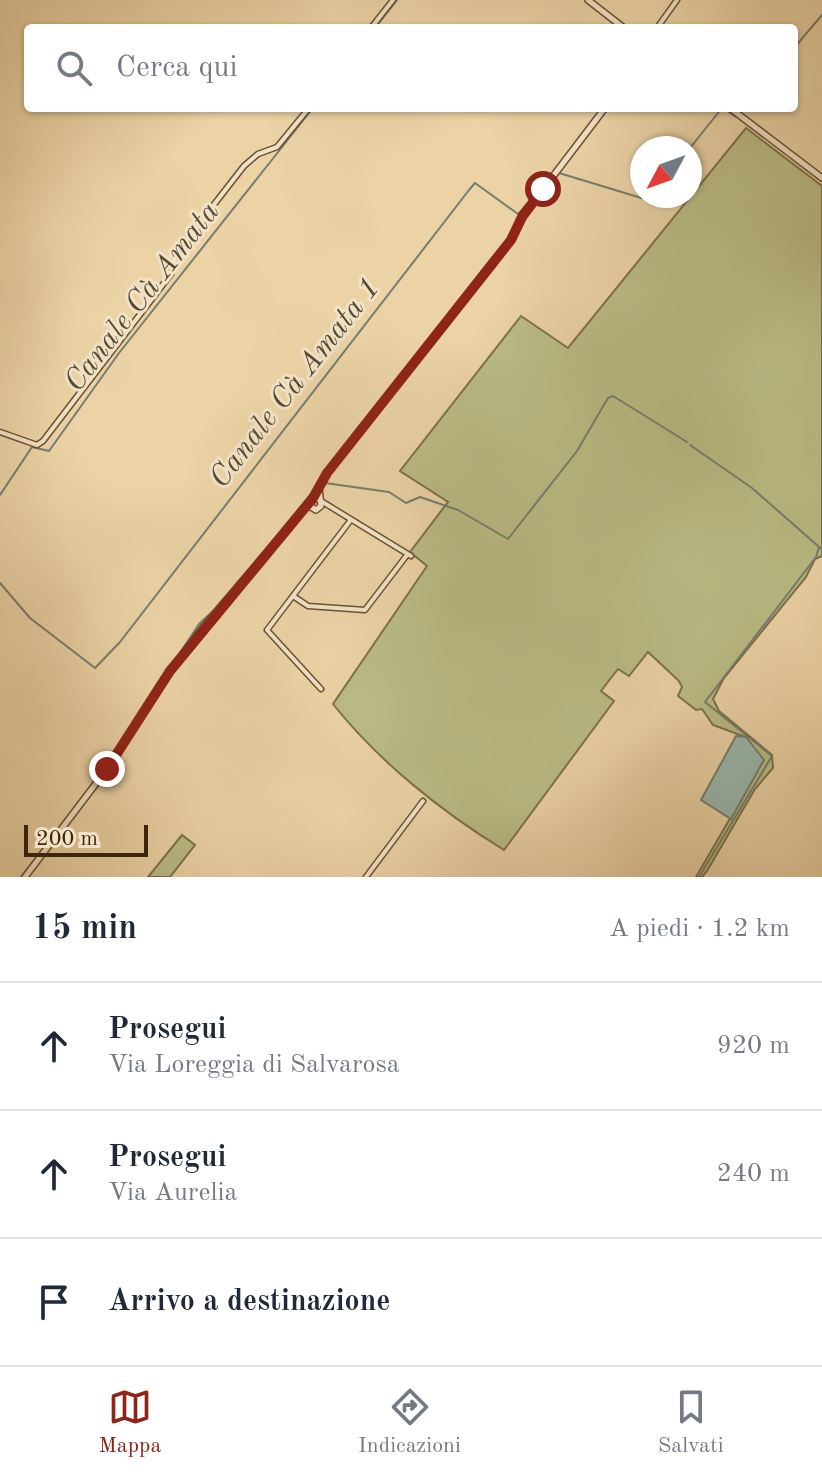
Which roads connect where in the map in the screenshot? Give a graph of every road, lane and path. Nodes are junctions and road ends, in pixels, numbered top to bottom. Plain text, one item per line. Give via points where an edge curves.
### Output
1 (393, 0) edge
2 (588, 0) edge
3 (677, 0) edge
4 (374, 24) edge
5 (619, 24) edge
6 (660, 24) edge
7 (306, 112) edge
8 (602, 112) edge
9 (735, 112) edge
10 (822, 178) edge
11 (0, 432) edge
12 (316, 500) junction
13 (316, 509) junction
14 (333, 511) junction
15 (298, 516) junction
16 (350, 521) junction
17 (293, 595) junction
18 (321, 689) dead end
19 (423, 801) dead end
20 (25, 877) edge
21 (366, 877) edge

1 - 4 street
2 - 5 street
3 - 6 street
7 - 11 street via 279,146 244,166 177,252 171,274 43,441 26,443
8 - 12 street via 540,192 511,240 321,485
9 - 10 street
12 - 13 street
12 - 13 street
12 - 14 street
12 - 15 street
13 - 14 street
13 - 15 street
14 - 16 street
15 - 20 street via 192,642 107,769
16 - 17 street
16 - 17 street via 409,555 365,610 308,606
17 - 18 street via 268,631
19 - 21 street

